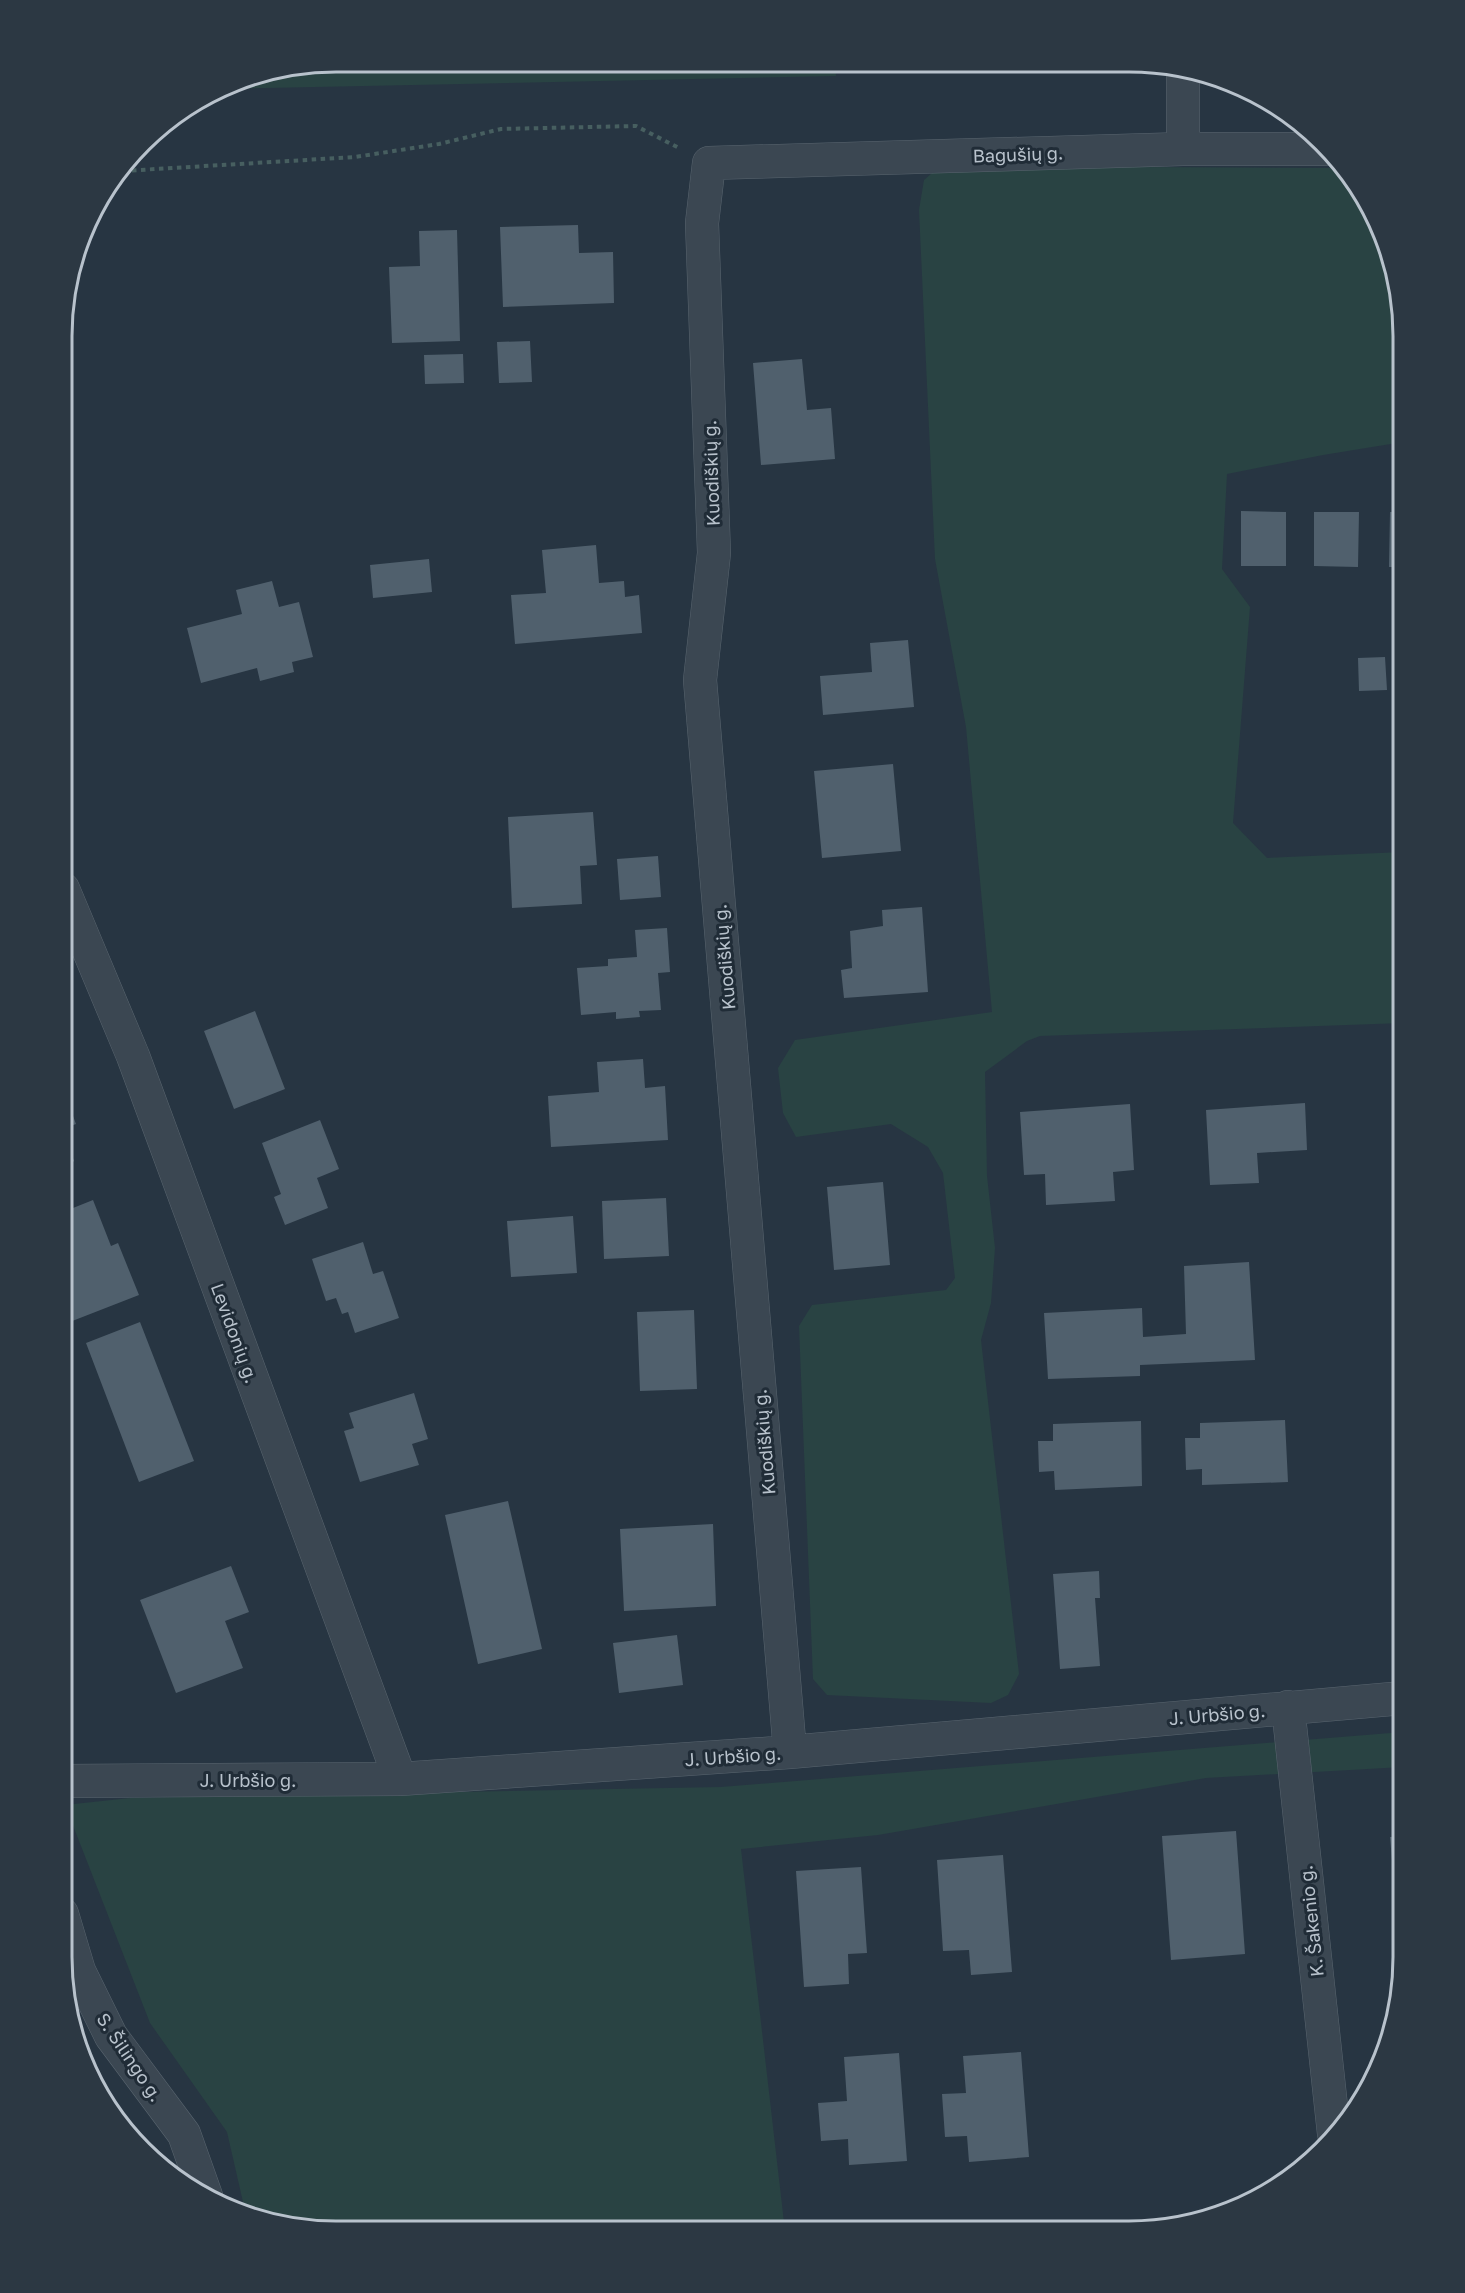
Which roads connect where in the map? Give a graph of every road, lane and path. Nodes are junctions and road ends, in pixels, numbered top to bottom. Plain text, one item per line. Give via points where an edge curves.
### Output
1 (1183, 78) edge
2 (1183, 149) junction
3 (1316, 149) edge
4 (709, 163) junction
5 (131, 171) edge
6 (72, 910) edge
7 (1393, 1699) edge
8 (1288, 1707) junction
9 (790, 1752) junction
10 (400, 1779) junction
11 (72, 1781) edge
12 (72, 1948) edge
13 (1333, 2124) edge
14 (202, 2185) edge

1 - 2 street
2 - 3 street, Bagušių g.
2 - 4 street, Bagušių g.
4 - 5 path via 636,126 624,126 501,129 439,144 355,157
4 - 9 street, Kuodiškių g. via 702,223 714,553 700,680
6 - 10 street, Levidonių g. via 137,1068
7 - 8 street, J. Urbšio g.
8 - 9 street, J. Urbšio g.
8 - 13 street, K. Šakenio g.
9 - 10 street, J. Urbšio g.
10 - 11 street, J. Urbšio g.
12 - 14 street, S. Šilingo g. via 79,1971 111,2036 184,2134

